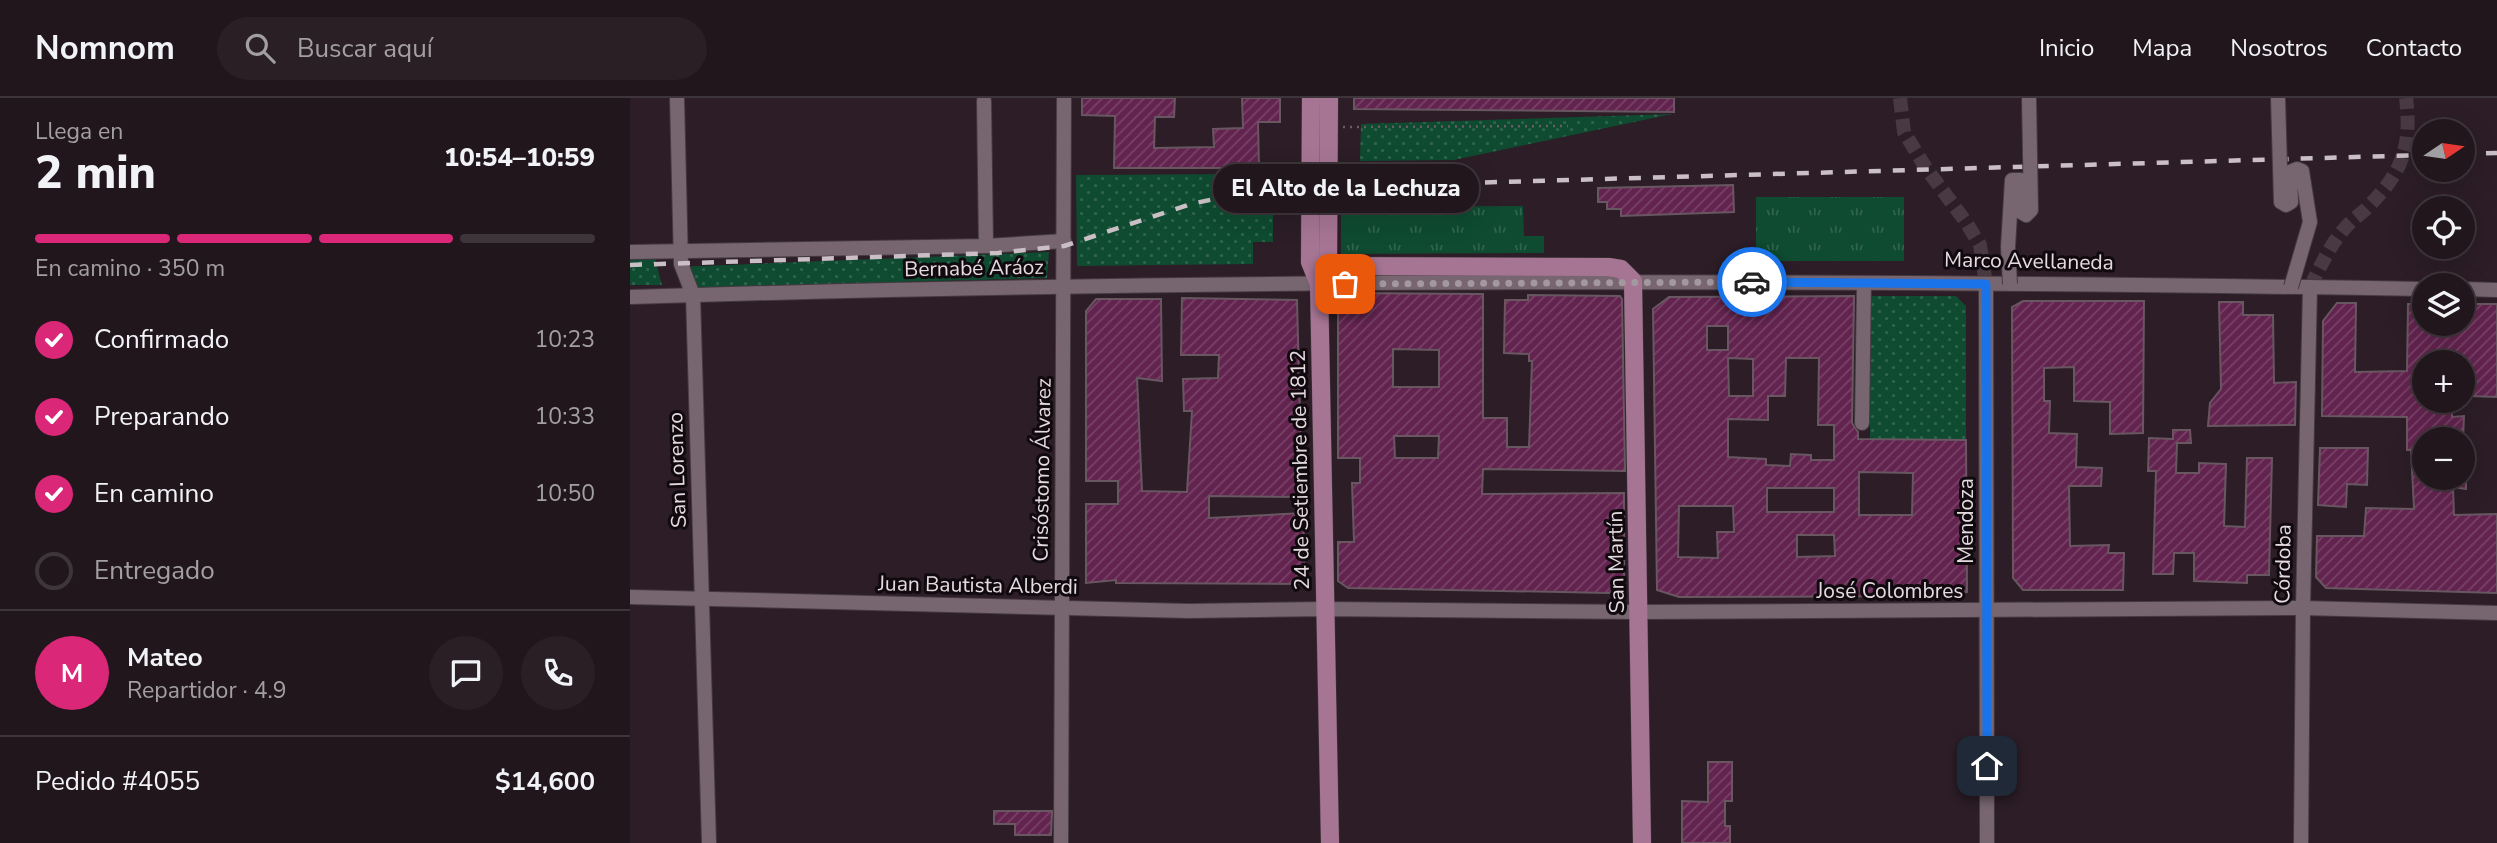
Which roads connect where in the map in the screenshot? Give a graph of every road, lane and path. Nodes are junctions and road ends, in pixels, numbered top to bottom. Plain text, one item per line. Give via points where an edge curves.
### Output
1 (677, 98) edge
2 (1064, 98) edge
3 (1311, 98) edge
4 (1329, 98) edge
5 (2029, 98) edge
6 (2277, 98) edge
7 (984, 101) dead end
8 (1567, 126) dead end
9 (1359, 127) dead end
10 (1064, 241) junction
11 (986, 246) junction
12 (680, 251) junction
13 (630, 252) edge
14 (1328, 266) junction
15 (1633, 281) junction
16 (1864, 283) junction
17 (1319, 284) junction
18 (1986, 284) junction
19 (2010, 284) junction
20 (1065, 287) junction
21 (2291, 287) junction
22 (2310, 287) junction
23 (2412, 289) edge
24 (2475, 289) edge
25 (2497, 290) edge
26 (694, 295) junction
27 (630, 297) edge
28 (1862, 423) dead end
29 (630, 597) edge
30 (702, 599) junction
31 (1061, 608) junction
32 (2303, 608) junction
33 (1325, 609) junction
34 (1988, 611) junction
35 (1639, 612) junction
36 (2497, 613) edge
37 (709, 843) edge
38 (1061, 843) edge
39 (1330, 843) edge
40 (1642, 843) edge
41 (1987, 843) edge
42 (2301, 843) edge

1 - 12 street, San Lorenzo
2 - 10 street, Crisóstomo Álvarez
3 - 17 main road, 24 de Setiembre de 1812 via 1310,262
4 - 14 main road
5 - 19 street, bridge via 2031,210 2026,215 2021,212 2021,180 2012,180
6 - 21 street, bridge via 2281,202 2291,202 2290,172 2297,169 2302,172 2310,222
7 - 11 street
8 - 9 path
10 - 11 street, Bernabé Aráoz
10 - 20 street, Crisóstomo Álvarez
11 - 12 street, Bernabé Aráoz
12 - 13 street, Bernabé Aráoz
12 - 26 street, San Lorenzo
14 - 15 main road, Marco Avellaneda via 1609,267 1620,269
14 - 17 main road
15 - 16 street, Marco Avellaneda
15 - 17 street, Marco Avellaneda
15 - 35 main road, San Martín
16 - 18 street, Marco Avellaneda
16 - 28 street
17 - 20 street, Bernabé Aráoz
17 - 33 main road, 24 de Setiembre de 1812
18 - 19 street, Marco Avellaneda
18 - 34 street, Mendoza
19 - 21 street, Marco Avellaneda
20 - 26 street, Bernabé Aráoz
20 - 31 street, Crisóstomo Álvarez
21 - 22 street, Marco Avellaneda
22 - 23 street, Marco Avellaneda
22 - 32 street, Córdoba
24 - 25 street
26 - 27 street, Bernabé Aráoz
26 - 30 street, San Lorenzo
29 - 30 street, Juan Bautista Alberdi
30 - 31 street, Juan Bautista Alberdi
30 - 37 street, San Lorenzo
31 - 33 street, Juan Bautista Alberdi
31 - 38 street, Crisóstomo Álvarez
32 - 34 street, José Colombres
32 - 36 street, José Colombres
32 - 42 street, Córdoba
33 - 35 street, José Colombres
33 - 39 main road, 24 de Setiembre de 1812
34 - 35 street, José Colombres
34 - 41 street, Mendoza
35 - 40 main road, San Martín

